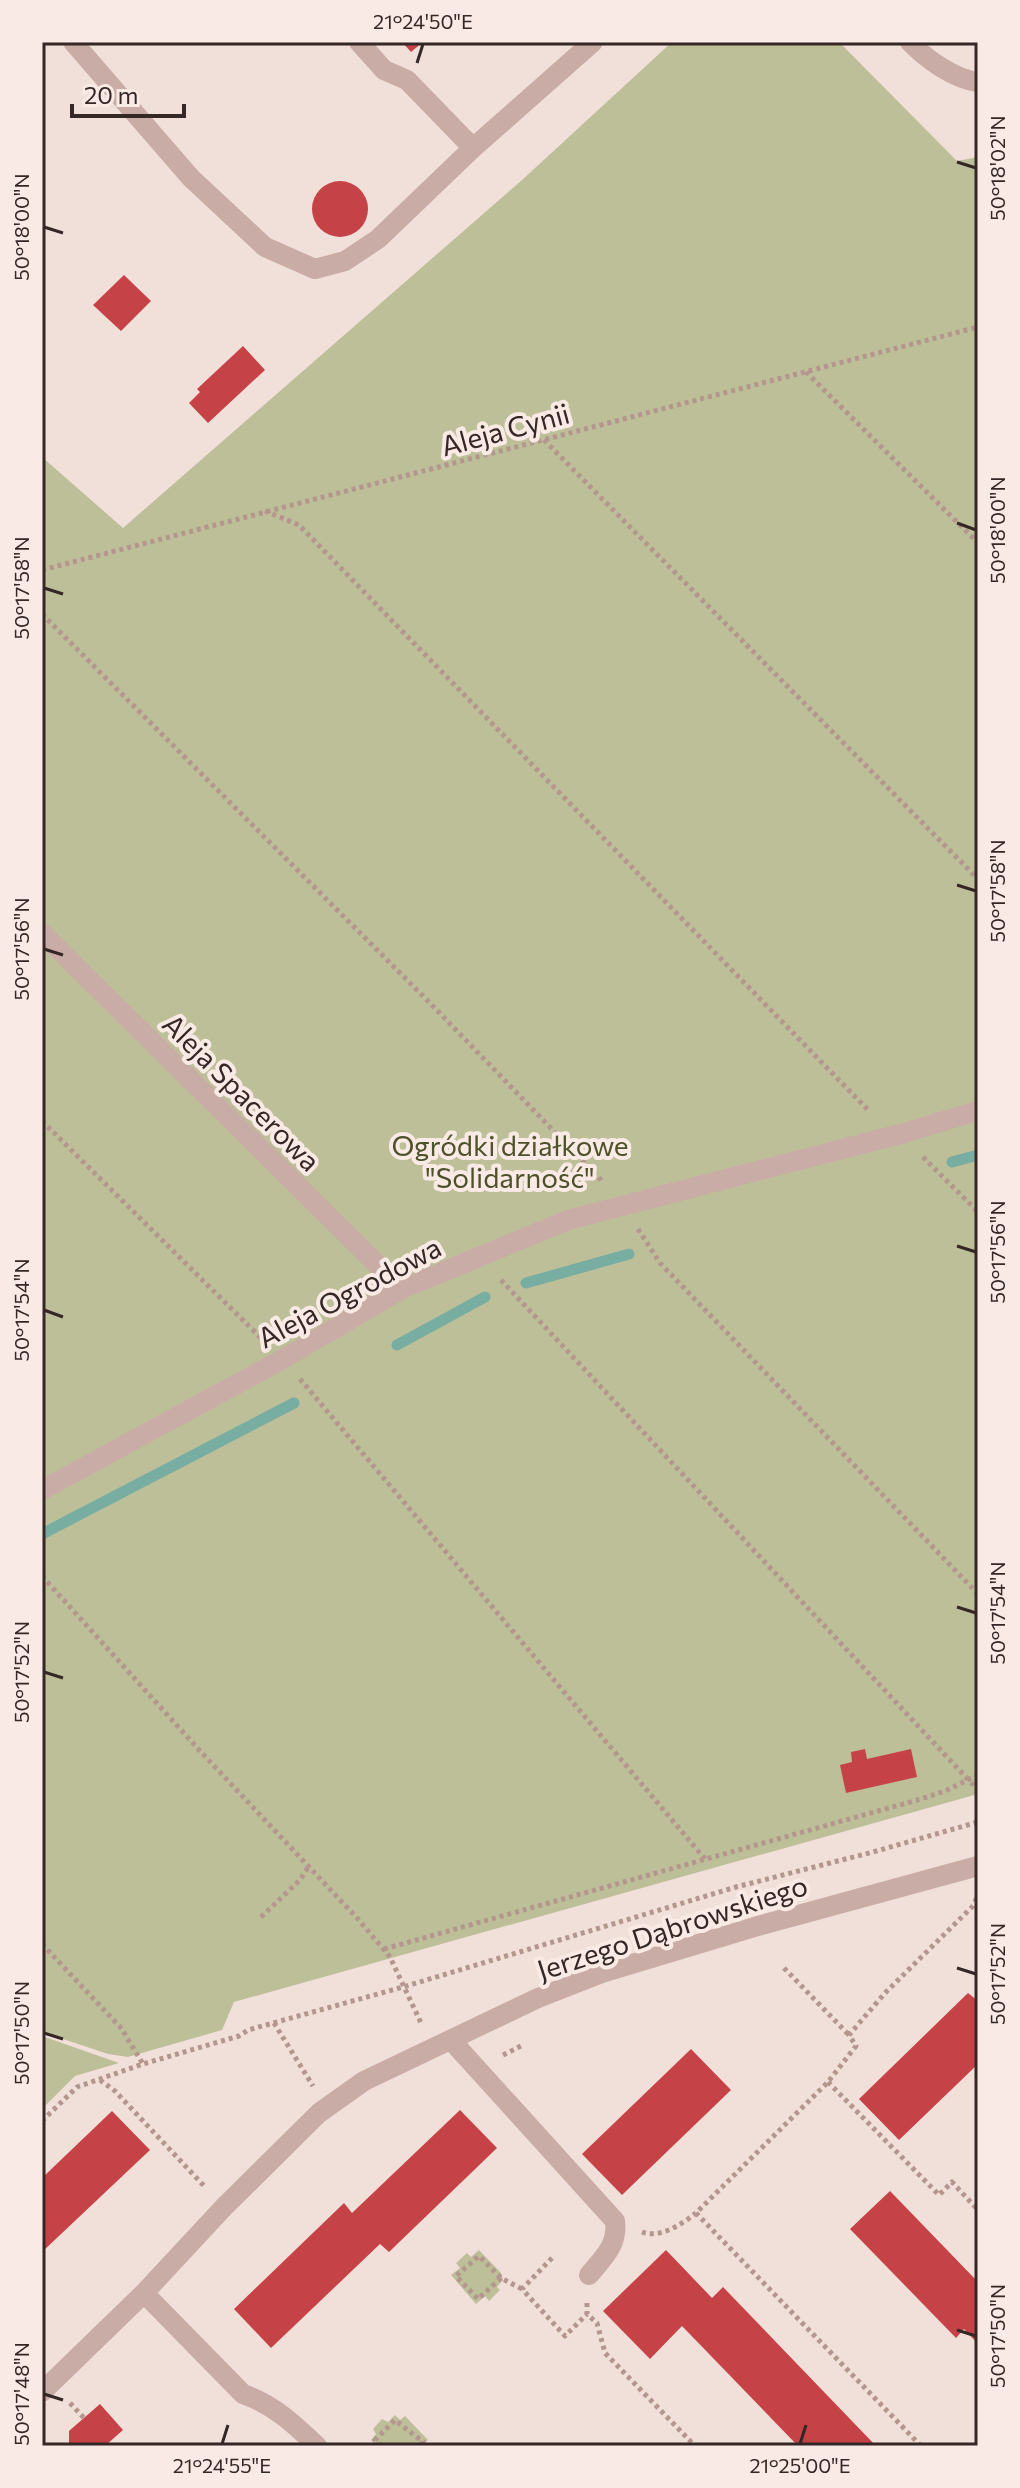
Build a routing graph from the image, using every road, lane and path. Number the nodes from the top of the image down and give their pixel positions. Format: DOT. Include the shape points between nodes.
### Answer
graph roads {
  1 [pos="73,42"];
  2 [pos="359,42"];
  3 [pos="593,42"];
  4 [pos="910,42"];
  5 [pos="978,82"];
  6 [pos="473,148"];
  7 [pos="978,327"];
  8 [pos="805,371"];
  9 [pos="543,440"];
  10 [pos="265,511"];
  11 [pos="978,543"];
  12 [pos="42,570"];
  13 [pos="42,614"];
  14 [pos="978,879"];
  15 [pos="42,933"];
  16 [pos="978,1111"];
  17 [pos="42,1121"];
  18 [pos="900,1134"];
  19 [pos="623,1205"];
  20 [pos="978,1212"];
  21 [pos="479,1256"];
  22 [pos="402,1289"];
  23 [pos="283,1359"];
  24 [pos="42,1490"];
  25 [pos="42,1576"];
  26 [pos="978,1594"];
  27 [pos="978,1775"];
  28 [pos="970,1780"];
  29 [pos="978,1790"];
  30 [pos="978,1822"];
  31 [pos="705,1859"];
  32 [pos="309,1866"];
  33 [pos="978,1866"];
  34 [pos="978,1894"];
  35 [pos="261,1917"];
  36 [pos="42,1944"];
  37 [pos="384,1949"];
  38 [pos="784,1968"];
  39 [pos="403,1987"];
  40 [pos="274,2023"];
  41 [pos="849,2035"];
  42 [pos="451,2040"];
  43 [pos="143,2064"];
  44 [pos="99,2080"];
  45 [pos="828,2082"];
  46 [pos="331,2105"];
  47 [pos="42,2121"];
  48 [pos="224,2207"];
  49 [pos="978,2210"];
  50 [pos="696,2213"];
  51 [pos="615,2221"];
  52 [pos="552,2258"];
  53 [pos="589,2275"];
  54 [pos="501,2278"];
  55 [pos="522,2289"];
  56 [pos="144,2293"];
  57 [pos="42,2392"];
  58 [pos="58,2408"];
  59 [pos="84,2418"];
  60 [pos="317,2446"];
  61 [pos="381,2446"];
  62 [pos="419,2446"];
  63 [pos="695,2446"];
  64 [pos="921,2446"];
  1 -- 6 [label="street" via="191,178 265,247 315,269 345,261 378,239"];
  2 -- 6 [label="street" via="384,70 407,80"];
  3 -- 6 [label="street"];
  4 -- 5 [label="street" via="944,68"];
  7 -- 8 [label="path, Aleja Cynii"];
  8 -- 9 [label="path, Aleja Cynii"];
  8 -- 11 [label="path"];
  9 -- 10 [label="path, Aleja Cynii"];
  9 -- 14 [label="path"];
  10 -- 12 [label="path, Aleja Cynii"];
  10 -- 18 [label="path" via="299,525 873,1114"];
  13 -- 19 [label="path"];
  15 -- 22 [label="street, Aleja Spacerowa"];
  16 -- 18 [label="street, Aleja Ogrodowa"];
  17 -- 23 [label="path"];
  18 -- 19 [label="street, Aleja Ogrodowa"];
  18 -- 20 [label="path"];
  19 -- 21 [label="street, Aleja Ogrodowa" via="568,1220"];
  19 -- 26 [label="path" via="660,1263"];
  21 -- 22 [label="street, Aleja Ogrodowa"];
  21 -- 28 [label="path"];
  22 -- 23 [label="street, Aleja Ogrodowa"];
  23 -- 24 [label="street, Aleja Ogrodowa"];
  23 -- 31 [label="path"];
  25 -- 32 [label="path"];
  27 -- 28 [label="path"];
  28 -- 29 [label="path"];
  28 -- 31 [label="path" via="921,1799"];
  30 -- 39 [label="path" via="736,1887"];
  31 -- 37 [label="path"];
  32 -- 35 [label="path"];
  32 -- 37 [label="path"];
  33 -- 42 [label="street, Jerzego Dąbrowskiego" via="602,1973"];
  34 -- 41 [label="path" via="973,1906"];
  36 -- 43 [label="path" via="121,2028"];
  37 -- 39 [label="path"];
  38 -- 41 [label="path"];
  39 -- 40 [label="path"];
  40 -- 43 [label="path"];
  40 -- 46 [label="path" via="310,2082"];
  41 -- 45 [label="path" via="856,2046"];
  42 -- 46 [label="street, Jerzego Dąbrowskiego" via="364,2081"];
  42 -- 51 [label="street"];
  43 -- 44 [label="path"];
  44 -- 47 [label="path" via="77,2087"];
  44 -- 48 [label="path"];
  45 -- 49 [label="path" via="939,2195 952,2182"];
  45 -- 50 [label="path"];
  46 -- 48 [label="street, Jerzego Dąbrowskiego"];
  48 -- 56 [label="street, Jerzego Dąbrowskiego"];
  50 -- 51 [label="path" via="677,2227 649,2235"];
  50 -- 64 [label="path"];
  51 -- 53 [label="street" via="613,2246"];
  52 -- 55 [label="path"];
  54 -- 54 [label="path" via="479,2256 456,2276 478,2299"];
  54 -- 55 [label="path"];
  55 -- 63 [label="path" via="565,2336 587,2314 597,2323 605,2353"];
  56 -- 57 [label="street, Jerzego Dąbrowskiego"];
  56 -- 60 [label="street" via="243,2394 288,2417"];
  58 -- 59 [label="path" via="67,2400"];
  61 -- 62 [label="path" via="375,2440 395,2420 423,2442"];
}
